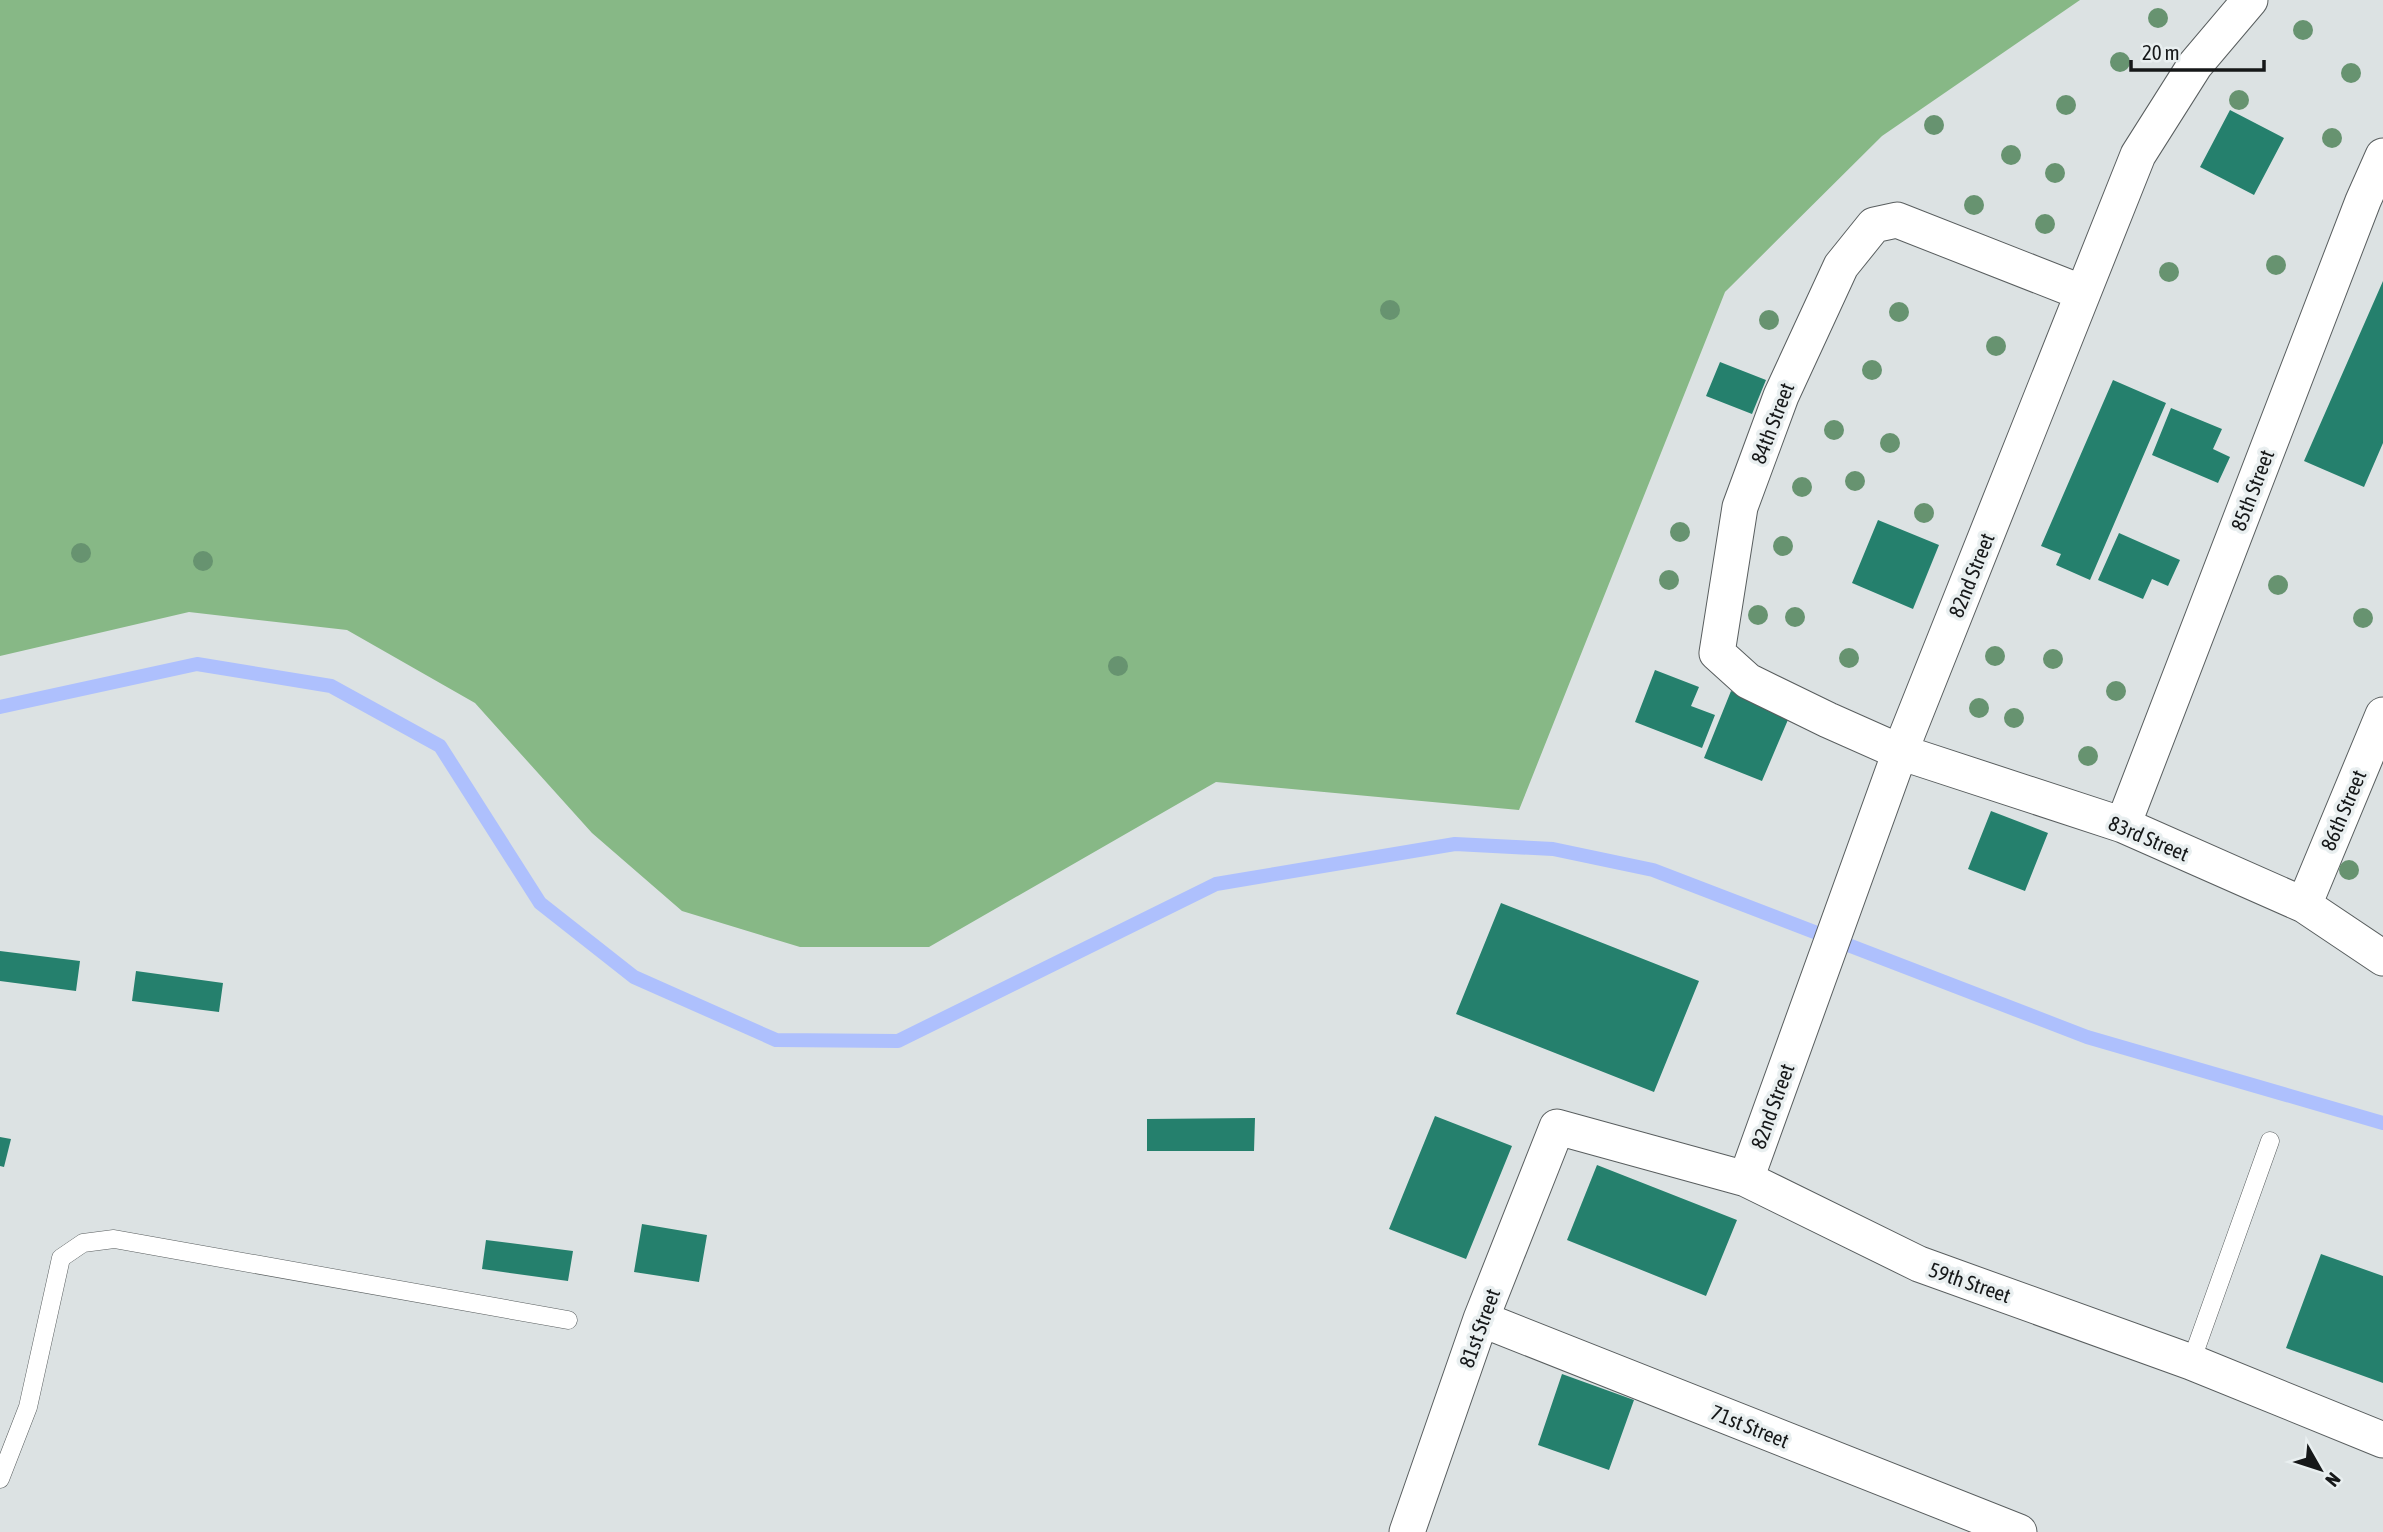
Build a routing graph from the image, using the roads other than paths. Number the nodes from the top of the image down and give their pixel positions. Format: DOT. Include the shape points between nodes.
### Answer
graph roads {
  1 [pos="2250,0"];
  2 [pos="2383,156"];
  3 [pos="2083,293"];
  4 [pos="2383,715"];
  5 [pos="1900,752"];
  6 [pos="2123,825"];
  7 [pos="2304,905"];
  8 [pos="2383,958"];
  9 [pos="1557,1127"];
  10 [pos="2270,1142"];
  11 [pos="1746,1179"];
  12 [pos="568,1320"];
  13 [pos="1481,1320"];
  14 [pos="2190,1362"];
  15 [pos="2383,1440"];
  16 [pos="0,1479"];
  17 [pos="1419,1528"];
  18 [pos="2019,1532"];
  1 -- 3 [label="street, 82nd Street" via="2195,65 2138,155"];
  2 -- 6 [label="street, 85th Street"];
  3 -- 5 [label="street, 82nd Street"];
  3 -- 5 [label="street, 84th Street" via="1897,220 1874,225 1841,265 1780,396 1740,507 1717,653 1748,681"];
  4 -- 7 [label="street, 86th Street"];
  5 -- 6 [label="street, 83rd Street"];
  5 -- 11 [label="street, 82nd Street"];
  6 -- 7 [label="street, 83rd Street"];
  7 -- 8 [label="street, 83rd Street"];
  9 -- 11 [label="street, 59th Street"];
  9 -- 13 [label="street, 81st Street"];
  10 -- 14 [label="lane"];
  11 -- 14 [label="street, 59th Street" via="1919,1264"];
  12 -- 16 [label="lane" via="114,1239 83,1243 61,1258 28,1407"];
  13 -- 17 [label="street, 81st Street"];
  13 -- 18 [label="street, 71st Street"];
  14 -- 15 [label="street, 59th Street"];
}
